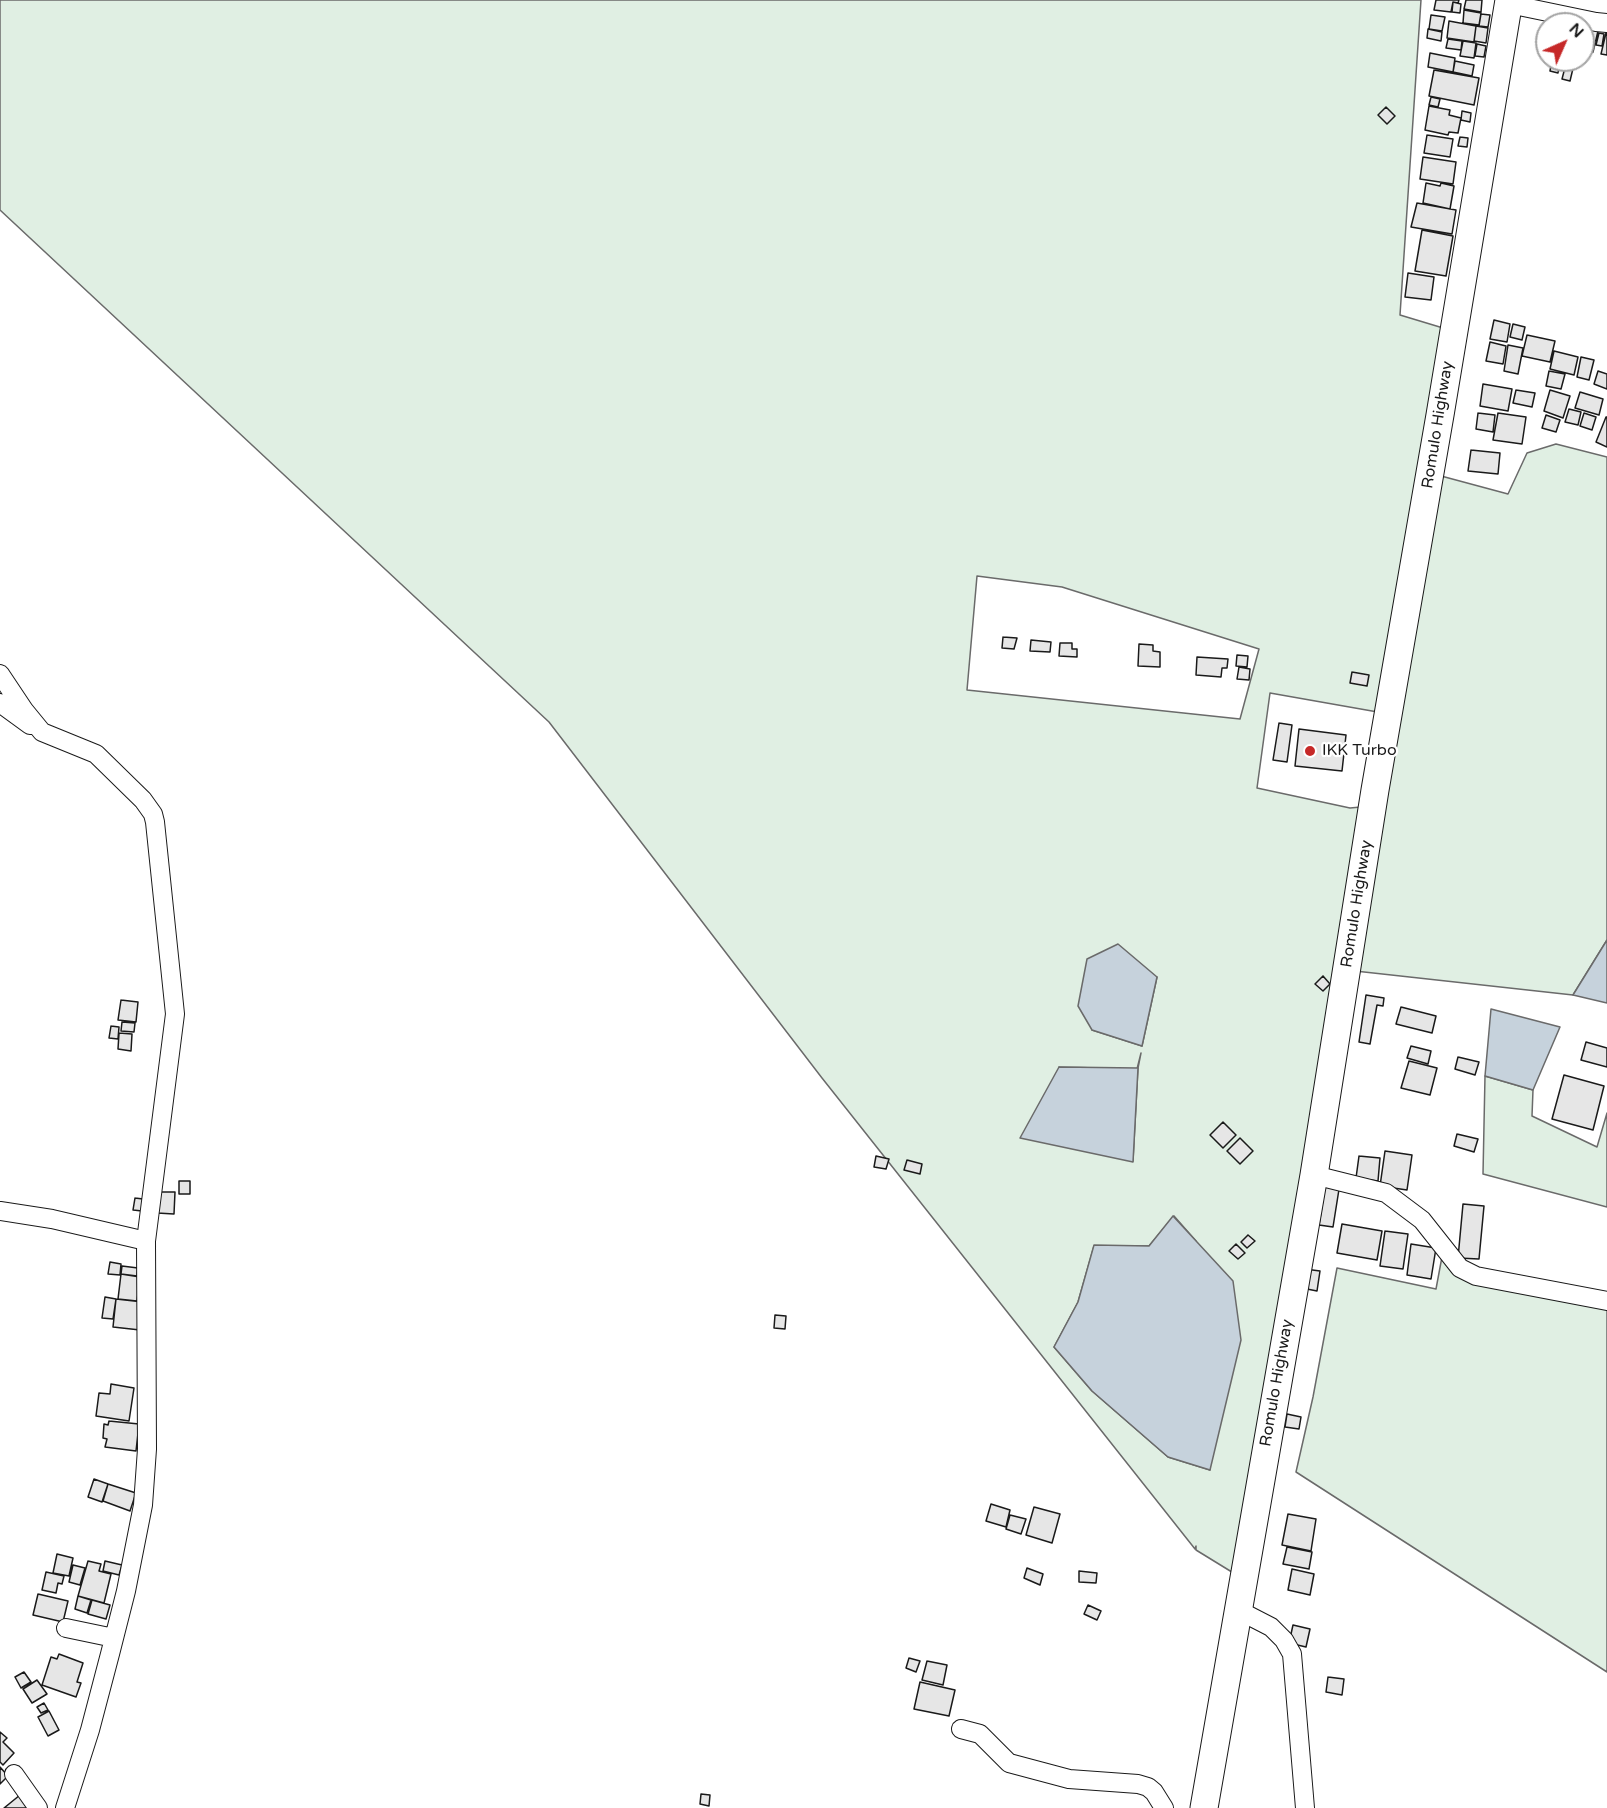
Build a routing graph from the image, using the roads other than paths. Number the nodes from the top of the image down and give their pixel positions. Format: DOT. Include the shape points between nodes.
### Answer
graph roads {
  1 [pos="1509,2"];
  2 [pos="1607,23"];
  3 [pos="0,674"];
  4 [pos="0,703"];
  5 [pos="42,732"];
  6 [pos="1314,1175"];
  7 [pos="0,1211"];
  8 [pos="146,1241"];
  9 [pos="1607,1301"];
  10 [pos="1238,1610"];
  11 [pos="66,1628"];
  12 [pos="114,1638"];
  13 [pos="961,1729"];
  14 [pos="14,1774"];
  15 [pos="38,1808"];
  16 [pos="65,1808"];
  17 [pos="1164,1808"];
  18 [pos="1204,1808"];
  19 [pos="1305,1808"];
  1 -- 2 [label="street"];
  1 -- 6 [label="highway, Romulo Highway" via="1373,798"];
  3 -- 5 [label="street"];
  4 -- 5 [label="street"];
  5 -- 8 [label="street" via="96,754 143,800 155,822 175,1014"];
  6 -- 9 [label="street" via="1386,1193 1422,1220 1460,1268 1476,1276"];
  6 -- 10 [label="highway, Romulo Highway"];
  7 -- 8 [label="street"];
  8 -- 12 [label="street" via="146,1480"];
  10 -- 18 [label="highway, Romulo Highway"];
  10 -- 19 [label="street" via="1271,1627 1292,1654"];
  11 -- 12 [label="street"];
  12 -- 16 [label="street"];
  13 -- 17 [label="street" via="980,1734 1014,1765 1069,1779 1138,1784 1154,1792"];
  14 -- 15 [label="street"];
}
